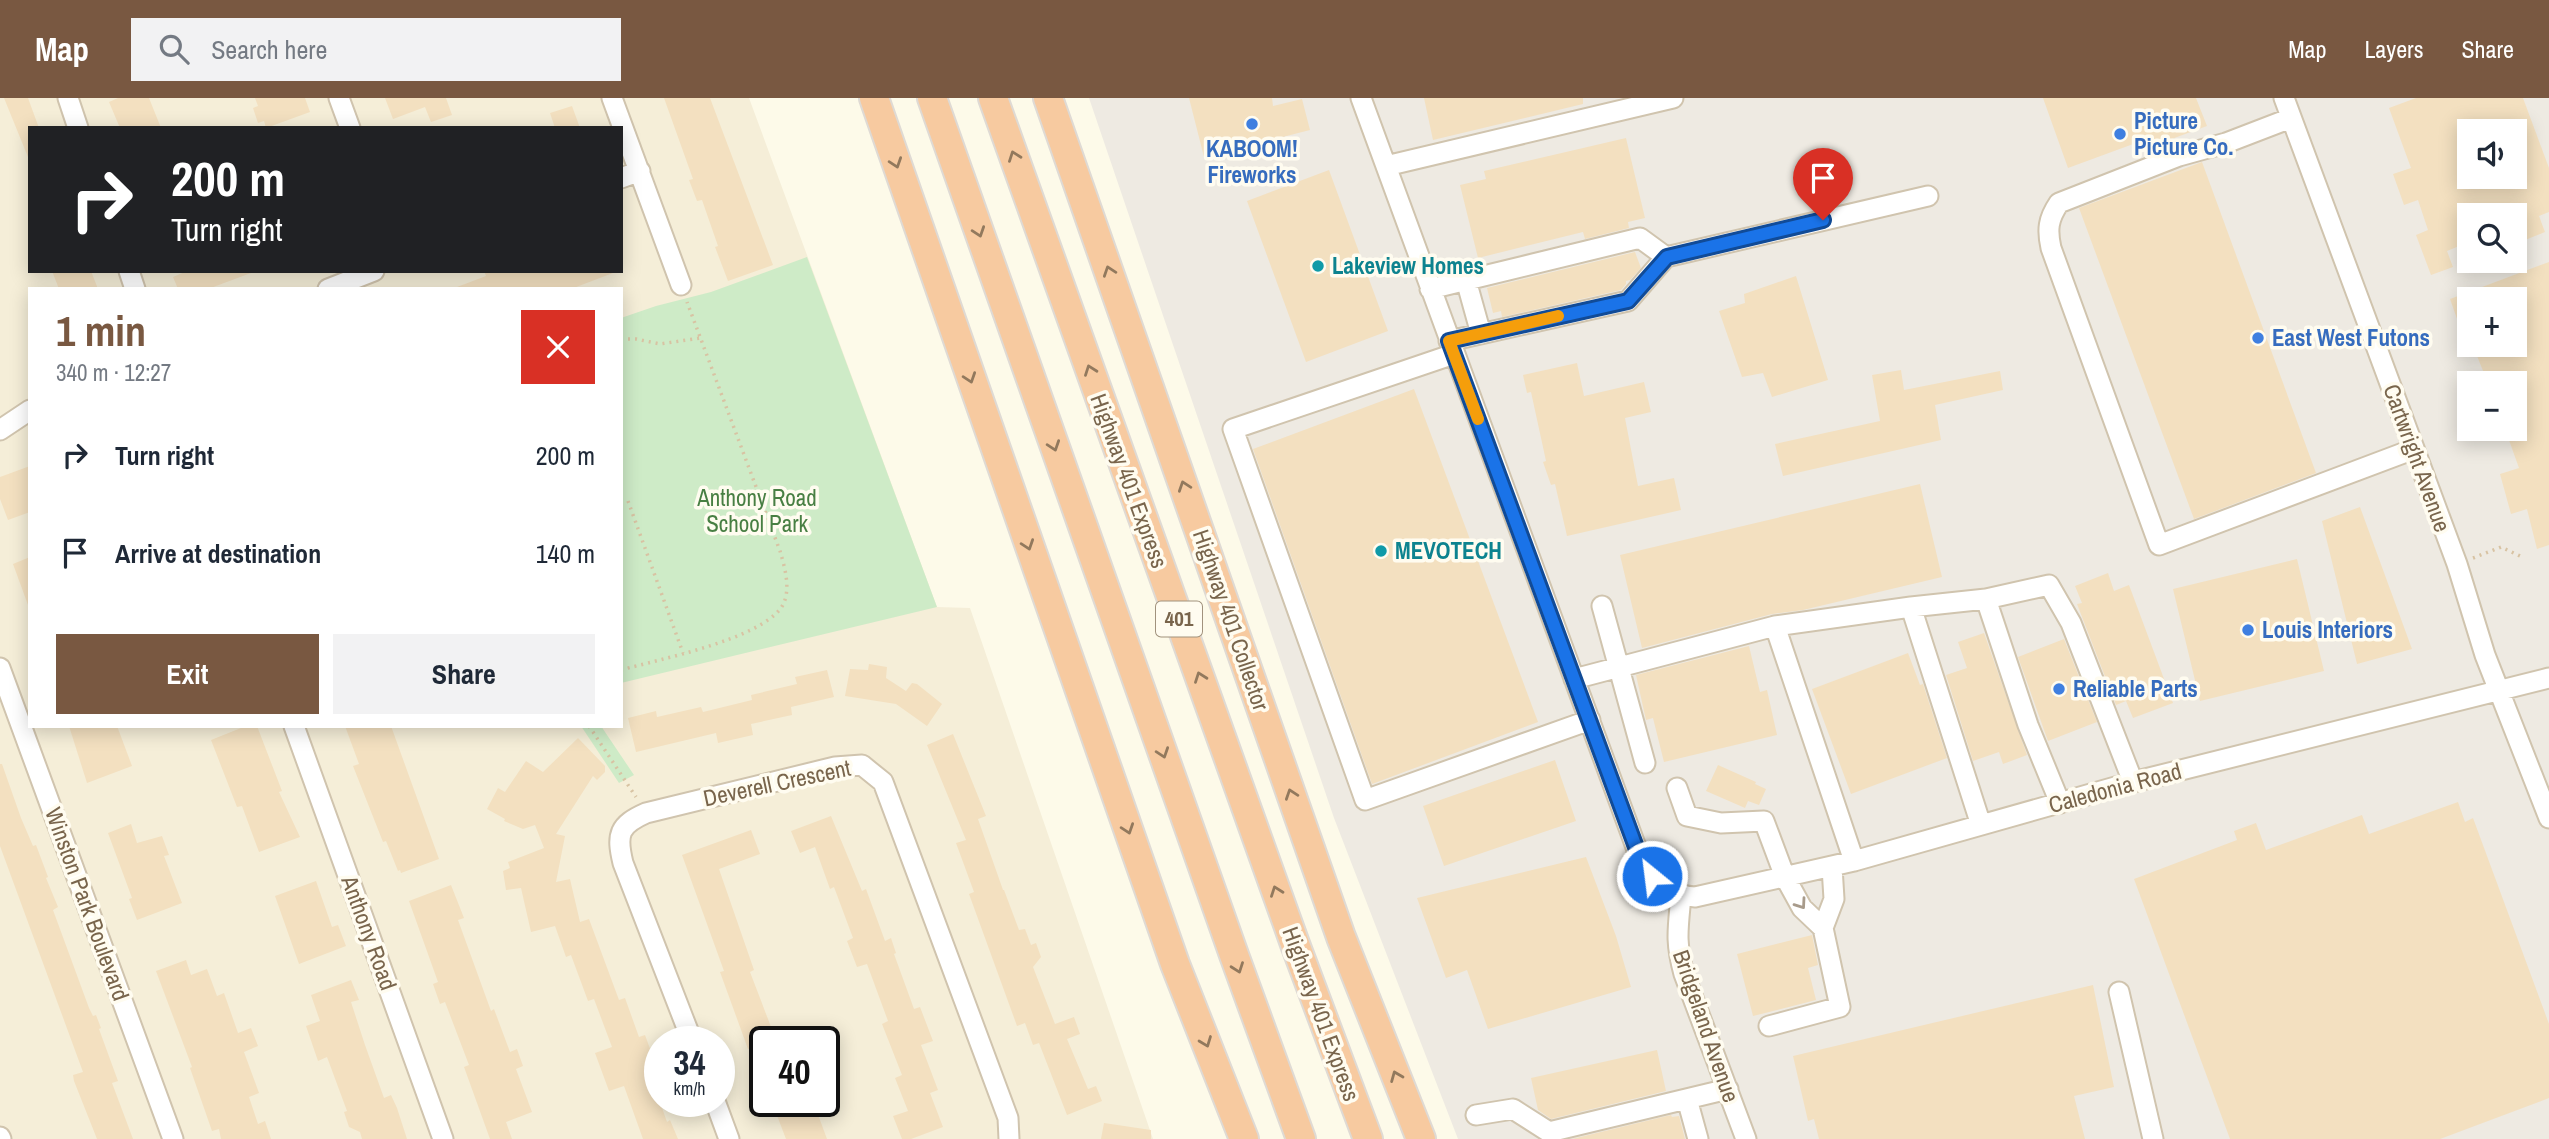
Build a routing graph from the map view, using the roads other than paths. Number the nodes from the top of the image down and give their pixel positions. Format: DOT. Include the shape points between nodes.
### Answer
graph roads {
  1 [pos="68,98"];
  2 [pos="339,98"];
  3 [pos="612,98"];
  4 [pos="874,98"];
  5 [pos="932,98"];
  6 [pos="993,98"];
  7 [pos="1048,98"];
  8 [pos="1361,98"];
  9 [pos="1673,98"];
  10 [pos="2284,98"];
  11 [pos="2291,118"];
  12 [pos="77,126"];
  13 [pos="349,126"];
  14 [pos="619,126"];
  15 [pos="623,142"];
  16 [pos="1386,166"];
  17 [pos="631,174"];
  18 [pos="1928,196"];
  19 [pos="1667,257"];
  20 [pos="369,273"];
  21 [pos="1466,280"];
  22 [pos="681,285"];
  23 [pos="333,287"];
  24 [pos="1430,289"];
  25 [pos="1481,334"];
  26 [pos="1452,347"];
  27 [pos="28,411"];
  28 [pos="0,429"];
  29 [pos="2414,449"];
  30 [pos="1986,599"];
  31 [pos="1602,606"];
  32 [pos="1911,607"];
  33 [pos="1776,626"];
  34 [pos="1619,667"];
  35 [pos="0,668"];
  36 [pos="2549,678"];
  37 [pos="1574,679"];
  38 [pos="2498,690"];
  39 [pos="1590,720"];
  40 [pos="295,728"];
  41 [pos="1645,763"];
  42 [pos="2133,782"];
  43 [pos="1677,788"];
  44 [pos="2060,803"];
  45 [pos="2549,818"];
  46 [pos="1981,825"];
  47 [pos="1854,862"];
  48 [pos="1832,867"];
  49 [pos="1785,877"];
  50 [pos="1681,896"];
  51 [pos="1823,928"];
  52 [pos="2119,992"];
  53 [pos="686,1026"];
  54 [pos="1769,1026"];
  55 [pos="1728,1089"];
  56 [pos="1687,1099"];
  57 [pos="1476,1115"];
  58 [pos="721,1117"];
  59 [pos="1545,1136"];
  60 [pos="173,1139"];
  61 [pos="443,1139"];
  62 [pos="729,1139"];
  63 [pos="1009,1139"];
  64 [pos="1244,1139"];
  65 [pos="1301,1139"];
  66 [pos="1368,1139"];
  67 [pos="1422,1139"];
  68 [pos="1698,1139"];
  69 [pos="1746,1139"];
  70 [pos="2153,1139"];
  1 -- 12 [label="street"];
  2 -- 13 [label="street"];
  3 -- 14 [label="street"];
  4 -- 64 [label="highway, one-way" via="1175,964"];
  5 -- 65 [label="highway, 401, one-way"];
  66 -- 6 [label="highway, Highway 401 Express / 401, one-way"];
  67 -- 7 [label="highway, Highway 401 Collector / 401, one-way" via="1341,937"];
  8 -- 16 [label="street"];
  9 -- 16 [label="street"];
  10 -- 11 [label="street, Cartwright Avenue"];
  11 -- 29 [label="street, Cartwright Avenue"];
  11 -- 29 [label="street" via="2059,203 2051,215 2047,231 2051,248 2159,545"];
  15 -- 17 [label="street"];
  16 -- 24 [label="street"];
  17 -- 22 [label="street"];
  18 -- 19 [label="street"];
  19 -- 21 [label="street" via="1640,238"];
  19 -- 25 [label="street" via="1628,301"];
  20 -- 23 [label="street"];
  21 -- 24 [label="street"];
  21 -- 25 [label="street"];
  24 -- 26 [label="street"];
  25 -- 26 [label="street"];
  26 -- 37 [label="street"];
  26 -- 39 [label="street" via="1233,429 1365,800"];
  27 -- 28 [label="street"];
  29 -- 38 [label="street, Cartwright Avenue"];
  30 -- 32 [label="street"];
  30 -- 42 [label="street" via="2049,585 2071,623"];
  30 -- 44 [label="street"];
  31 -- 34 [label="street"];
  32 -- 33 [label="street"];
  32 -- 46 [label="street"];
  33 -- 34 [label="street"];
  33 -- 47 [label="street"];
  34 -- 37 [label="street"];
  34 -- 41 [label="street"];
  35 -- 60 [label="street, Winston Park Boulevard"];
  36 -- 38 [label="street, Caledonia Road"];
  37 -- 39 [label="street"];
  38 -- 42 [label="street, Caledonia Road"];
  38 -- 45 [label="street, Cartwright Avenue"];
  39 -- 50 [label="street" via="1640,858 1663,887"];
  40 -- 61 [label="street, Anthony Road"];
  42 -- 44 [label="street, Caledonia Road"];
  43 -- 49 [label="street" via="1687,816 1721,823 1764,821"];
  44 -- 46 [label="street, Caledonia Road"];
  46 -- 47 [label="street, Caledonia Road"];
  47 -- 48 [label="street, Caledonia Road"];
  48 -- 49 [label="street, Caledonia Road"];
  48 -- 51 [label="street" via="1834,900"];
  49 -- 50 [label="street, Caledonia Road"];
  49 -- 51 [label="street, one-way" via="1801,908"];
  50 -- 55 [label="street, Bridgeland Avenue" via="1678,951"];
  51 -- 54 [label="street" via="1840,1007"];
  52 -- 70 [label="street"];
  53 -- 63 [label="street, Deverell Crescent" via="623,863 620,834 629,821 646,813 835,767 862,765 883,782 1008,1118"];
  55 -- 56 [label="street"];
  55 -- 69 [label="street, Bridgeland Avenue"];
  56 -- 59 [label="street"];
  56 -- 68 [label="street"];
  57 -- 59 [label="street" via="1513,1109"];
  58 -- 62 [label="street"];
}
